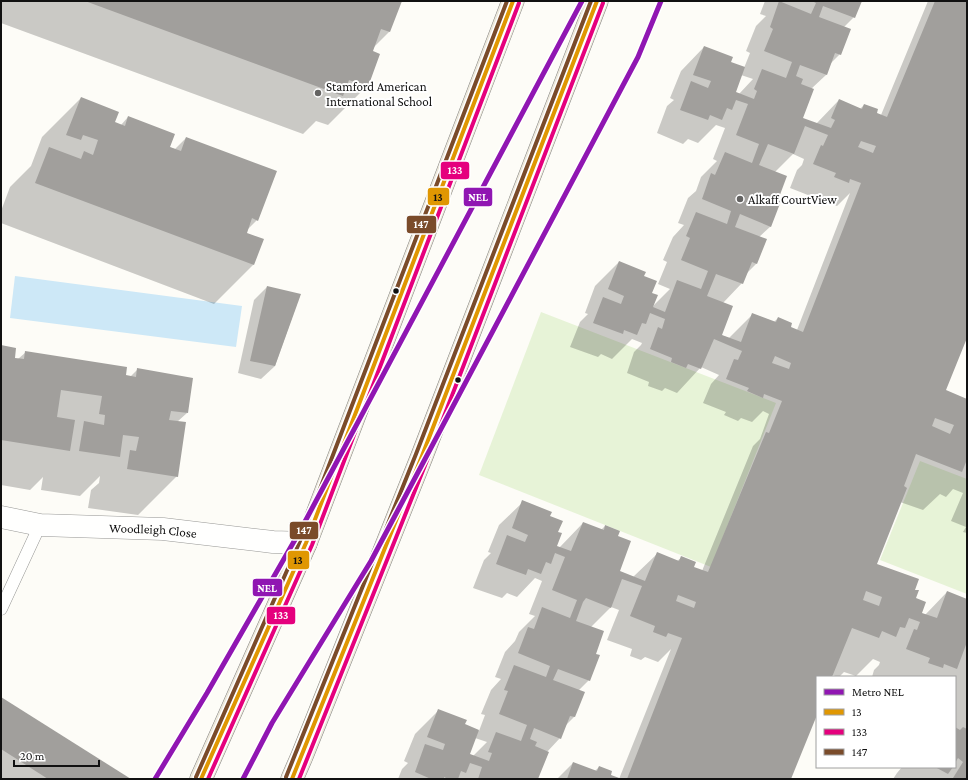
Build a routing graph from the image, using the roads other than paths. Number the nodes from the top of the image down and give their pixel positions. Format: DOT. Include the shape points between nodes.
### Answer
graph roads {
  1 [pos="513,1"];
  2 [pos="597,1"];
  3 [pos="1,517"];
  4 [pos="40,525"];
  5 [pos="306,543"];
  6 [pos="1,609"];
  7 [pos="201,779"];
  8 [pos="292,779"];
  1 -- 5 [label="main road"];
  2 -- 8 [label="main road" via="416,471"];
  3 -- 4 [label="street, Woodleigh Close"];
  4 -- 5 [label="street, Woodleigh Close" via="163,529 273,542"];
  4 -- 6 [label="lane"];
  5 -- 7 [label="main road"];
}
